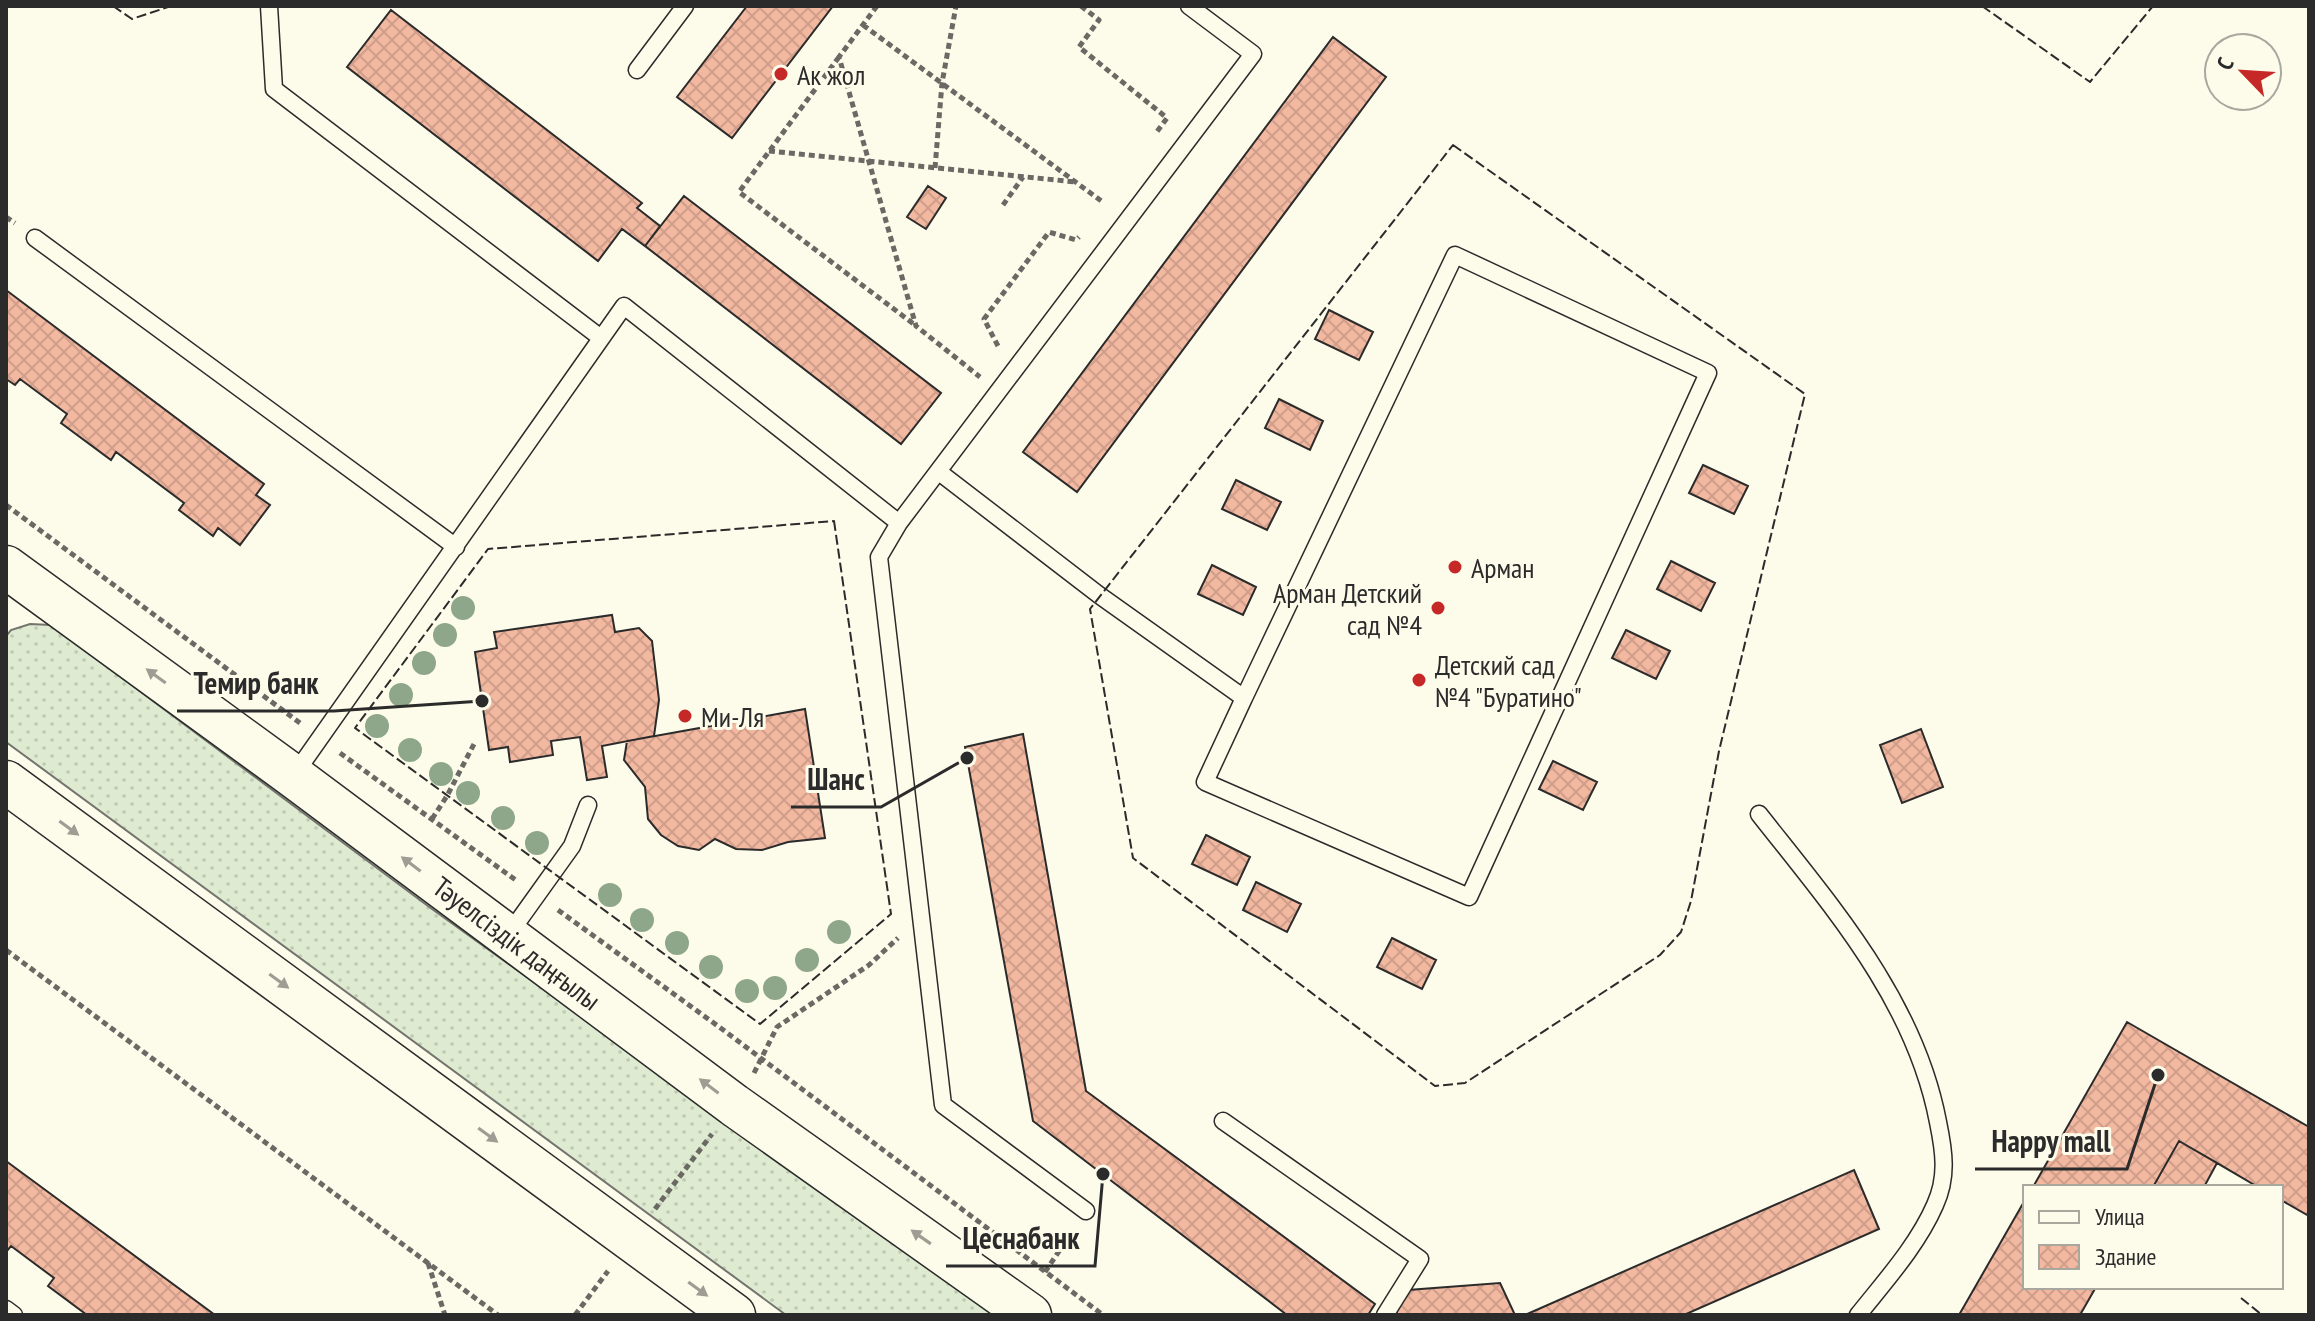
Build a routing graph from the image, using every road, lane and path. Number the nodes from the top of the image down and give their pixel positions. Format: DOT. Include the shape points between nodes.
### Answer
graph roads {
  1 [pos="269,6"];
  2 [pos="685,6"];
  3 [pos="877,6"];
  4 [pos="956,6"];
  5 [pos="1081,6"];
  6 [pos="1189,6"];
  7 [pos="863,25"];
  8 [pos="839,57"];
  9 [pos="637,70"];
  10 [pos="942,83"];
  11 [pos="1149,143"];
  12 [pos="769,151"];
  13 [pos="868,160"];
  14 [pos="935,168"];
  15 [pos="1024,177"];
  16 [pos="1076,182"];
  17 [pos="1113,191"];
  18 [pos="1104,203"];
  19 [pos="1003,205"];
  20 [pos="1095,215"];
  21 [pos="1086,228"];
  22 [pos="35,238"];
  23 [pos="916,326"];
  24 [pos="601,338"];
  25 [pos="992,355"];
  26 [pos="986,366"];
  27 [pos="979,376"];
  28 [pos="970,388"];
  29 [pos="1000,392"];
  30 [pos="939,472"];
  31 [pos="899,523"];
  32 [pos="456,547"];
  33 [pos="11,580"];
  34 [pos="1244,698"];
  35 [pos="474,744"];
  36 [pos="293,776"];
  37 [pos="6,782"];
  38 [pos="588,805"];
  39 [pos="1759,814"];
  40 [pos="432,819"];
  41 [pos="508,936"];
  42 [pos="6,950"];
  43 [pos="1223,1121"];
  44 [pos="1086,1211"];
  45 [pos="1074,1228"];
  46 [pos="428,1262"];
  47 [pos="1045,1272"];
  48 [pos="6,1309"];
  49 [pos="14,1315"];
  50 [pos="445,1315"];
  51 [pos="498,1315"];
  52 [pos="734,1315"];
  53 [pos="1030,1315"];
  54 [pos="1385,1315"];
  55 [pos="1858,1315"];
  1 -- 24 [label="lane" via="274,89"];
  2 -- 9 [label="lane"];
  3 -- 7 [label="path"];
  4 -- 10 [label="path"];
  5 -- 11 [label="path" via="1099,20 1079,47 1167,118"];
  6 -- 29 [label="lane" via="1253,54"];
  7 -- 8 [label="path"];
  7 -- 10 [label="path"];
  8 -- 12 [label="path"];
  8 -- 13 [label="path"];
  10 -- 14 [label="path"];
  10 -- 16 [label="path"];
  12 -- 13 [label="path"];
  12 -- 23 [label="path" via="739,192"];
  13 -- 14 [label="path"];
  13 -- 23 [label="path"];
  14 -- 15 [label="path"];
  15 -- 16 [label="path"];
  15 -- 19 [label="path"];
  16 -- 18 [label="path"];
  17 -- 18 [label="path"];
  18 -- 20 [label="path"];
  21 -- 25 [label="path" via="1076,240 1049,232 984,319 999,345"];
  22 -- 32 [label="lane"];
  23 -- 27 [label="path"];
  24 -- 31 [label="lane" via="624,306"];
  24 -- 32 [label="lane"];
  26 -- 27 [label="path"];
  27 -- 28 [label="path"];
  27 -- 29 [label="path"];
  29 -- 30 [label="lane"];
  30 -- 31 [label="lane"];
  30 -- 34 [label="lane"];
  31 -- 44 [label="lane" via="879,557 943,1105"];
  32 -- 36 [label="lane"];
  36 -- 33 [label="street, Тәуелсіздік даңғылы, one-way"];
  34 -- 34 [label="lane" via="1205,782 1469,897 1708,373 1455,255"];
  35 -- 40 [label="path"];
  41 -- 36 [label="street, Тәуелсіздік даңғылы, one-way"];
  37 -- 52 [label="street, one-way"];
  38 -- 41 [label="lane" via="572,846"];
  39 -- 55 [label="lane" via="1850,928 1910,1032 1936,1109 1946,1161 1936,1204"];
  53 -- 41 [label="street, Тәуелсіздік даңғылы, one-way"];
  42 -- 46 [label="path"];
  43 -- 54 [label="lane" via="1420,1259"];
  45 -- 47 [label="path"];
  46 -- 50 [label="path"];
  46 -- 51 [label="path"];
  48 -- 49 [label="lane"];
}
